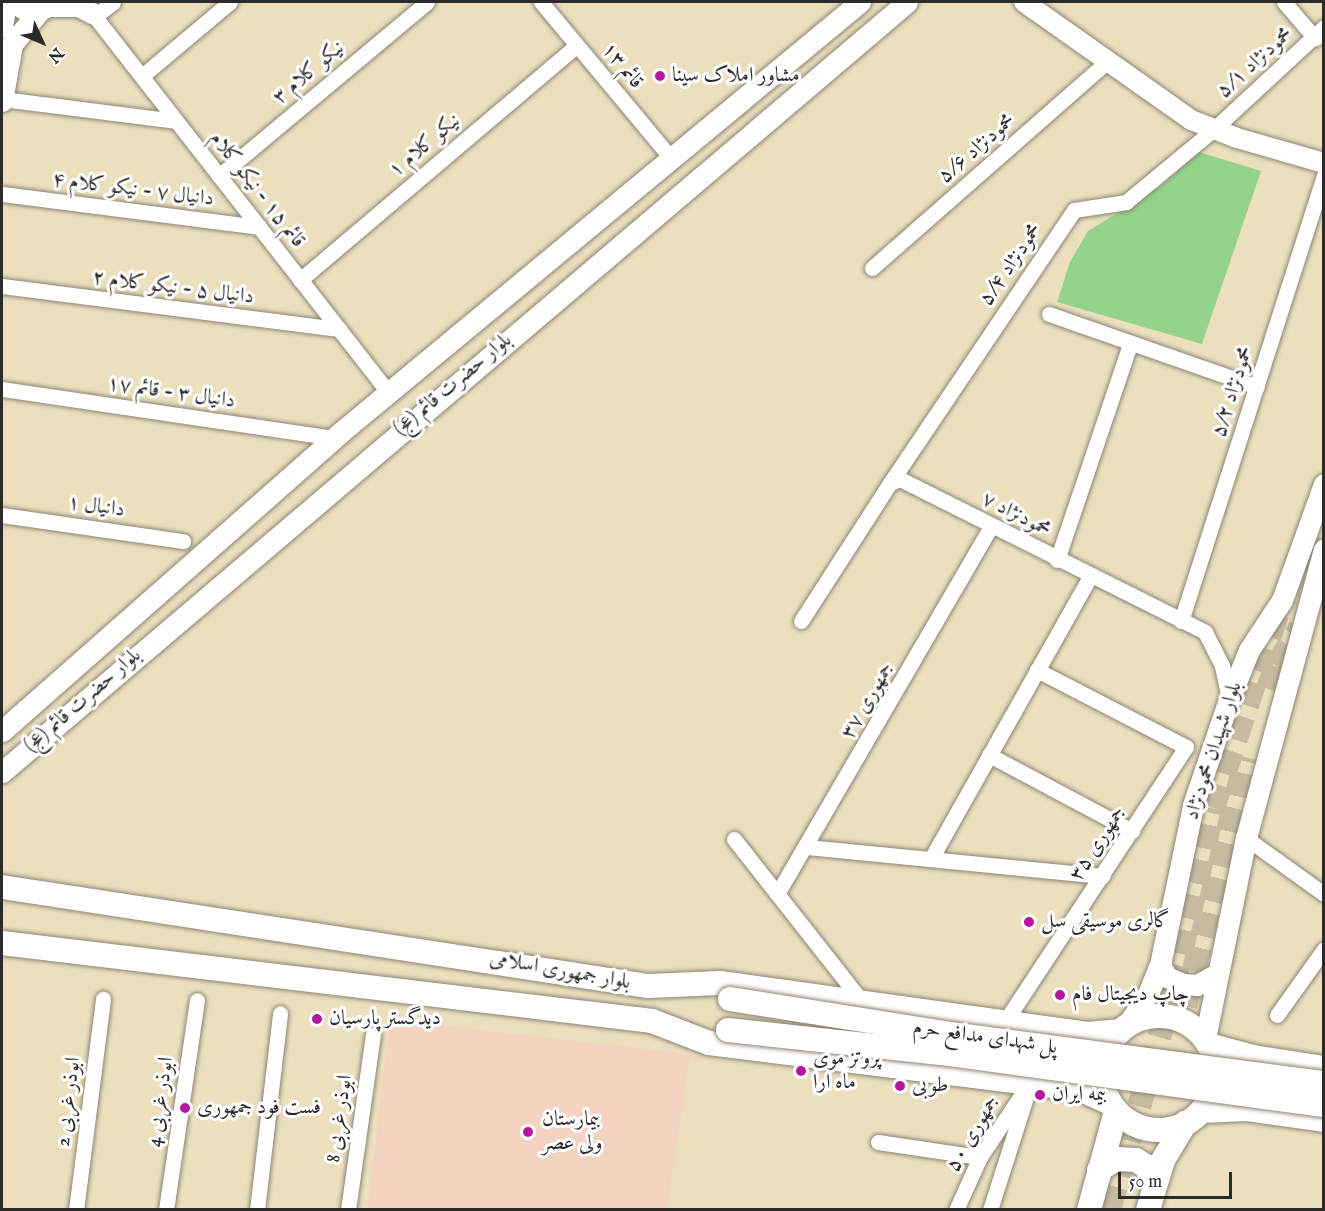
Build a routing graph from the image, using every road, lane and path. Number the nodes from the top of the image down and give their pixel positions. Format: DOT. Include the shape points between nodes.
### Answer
graph roads {
  1 [pos="6,2"];
  2 [pos="12,2"];
  3 [pos="113,2"];
  4 [pos="230,2"];
  5 [pos="426,2"];
  6 [pos="541,2"];
  7 [pos="860,2"];
  8 [pos="907,2"];
  9 [pos="1024,2"];
  10 [pos="1284,2"];
  11 [pos="46,6"];
  12 [pos="90,10"];
  13 [pos="2,27"];
  14 [pos="1319,32"];
  15 [pos="577,45"];
  16 [pos="1108,61"];
  17 [pos="142,75"];
  18 [pos="2,100"];
  19 [pos="176,121"];
  20 [pos="1214,129"];
  21 [pos="670,157"];
  22 [pos="1323,163"];
  23 [pos="1323,175"];
  24 [pos="219,176"];
  25 [pos="2,194"];
  26 [pos="259,227"];
  27 [pos="872,268"];
  28 [pos="300,280"];
  29 [pos="2,286"];
  30 [pos="1049,314"];
  31 [pos="339,329"];
  32 [pos="1130,344"];
  33 [pos="1257,387"];
  34 [pos="2,389"];
  35 [pos="389,393"];
  36 [pos="413,418"];
  37 [pos="334,438"];
  38 [pos="890,483"];
  39 [pos="1323,484"];
  40 [pos="2,515"];
  41 [pos="991,527"];
  42 [pos="183,542"];
  43 [pos="1323,549"];
  44 [pos="1057,560"];
  45 [pos="1090,576"];
  46 [pos="1318,586"];
  47 [pos="801,621"];
  48 [pos="1181,621"];
  49 [pos="1037,670"];
  50 [pos="1229,699"];
  51 [pos="2,731"];
  52 [pos="989,755"];
  53 [pos="2,772"];
  54 [pos="1132,831"];
  55 [pos="1246,838"];
  56 [pos="734,839"];
  57 [pos="807,847"];
  58 [pos="932,858"];
  59 [pos="1103,876"];
  60 [pos="2,887"];
  61 [pos="777,894"];
  62 [pos="1323,894"];
  63 [pos="2,943"];
  64 [pos="1323,949"];
  65 [pos="1160,965"];
  66 [pos="1217,974"];
  67 [pos="648,986"];
  68 [pos="103,999"];
  69 [pos="197,1000"];
  70 [pos="865,1005"];
  71 [pos="280,1013"];
  72 [pos="1277,1015"];
  73 [pos="652,1021"];
  74 [pos="1004,1023"];
  75 [pos="1123,1028"];
  76 [pos="1087,1034"];
  77 [pos="373,1035"];
  78 [pos="1207,1042"];
  79 [pos="1284,1062"];
  80 [pos="1323,1068"];
  81 [pos="1030,1082"];
  82 [pos="1323,1083"];
  83 [pos="1080,1089"];
  84 [pos="1323,1105"];
  85 [pos="1113,1107"];
  86 [pos="1281,1114"];
  87 [pos="1193,1117"];
  88 [pos="1323,1120"];
  89 [pos="878,1142"];
  90 [pos="980,1157"];
  91 [pos="1099,1170"];
  92 [pos="1154,1185"];
  93 [pos="76,1209"];
  94 [pos="166,1209"];
  95 [pos="257,1209"];
  96 [pos="348,1209"];
  97 [pos="956,1209"];
  98 [pos="990,1209"];
  99 [pos="1089,1209"];
  100 [pos="1148,1209"];
  1 -- 13 [label="main road"];
  2 -- 11 [label="main road" via="28,12"];
  3 -- 12 [label="street"];
  4 -- 17 [label="street"];
  5 -- 24 [label="street, نیکو کلام ۳"];
  6 -- 15 [label="street, قائم ۱۳"];
  7 -- 21 [label="main road, بلوار حضرت قائم (عج)"];
  8 -- 36 [label="main road, بلوار حضرت قائم (عج)"];
  9 -- 16 [label="street"];
  10 -- 14 [label="street"];
  11 -- 12 [label="main road"];
  11 -- 18 [label="main road" via="12,44"];
  12 -- 17 [label="street, قائم ۱۵ - نیکو کلام"];
  14 -- 20 [label="street, محمودنژاد ۵/۱"];
  15 -- 21 [label="street, قائم ۱۳"];
  15 -- 28 [label="street, نیکو کلام ۱"];
  16 -- 20 [label="street" via="1191,120"];
  16 -- 27 [label="street, محمودنژاد ۵/۶"];
  17 -- 19 [label="street, قائم ۱۵ - نیکو کلام"];
  18 -- 19 [label="street"];
  19 -- 24 [label="street, قائم ۱۵ - نیکو کلام"];
  20 -- 22 [label="street"];
  20 -- 38 [label="street, محمودنژاد ۵/۴" via="1126,202 1074,210"];
  21 -- 35 [label="main road, بلوار حضرت قائم (عج)"];
  23 -- 33 [label="street, محمودنژاد ۵/۲"];
  24 -- 26 [label="street, قائم ۱۵ - نیکو کلام"];
  25 -- 26 [label="street, دانیال ۷ - نیکو کلام ۴"];
  26 -- 28 [label="street, قائم ۱۵ - نیکو کلام"];
  28 -- 31 [label="street, قائم ۱۵ - نیکو کلام"];
  29 -- 31 [label="street, دانیال ۵ - نیکو کلام ۲"];
  30 -- 32 [label="street"];
  31 -- 35 [label="street, قائم ۱۵ - نیکو کلام"];
  32 -- 33 [label="street"];
  32 -- 44 [label="street"];
  33 -- 48 [label="street, محمودنژاد ۵/۲"];
  34 -- 37 [label="street, دانیال ۳ - قائم ۱۷"];
  35 -- 36 [label="main road"];
  35 -- 37 [label="main road, بلوار حضرت قائم (عج)"];
  36 -- 53 [label="main road, بلوار حضرت قائم (عج)"];
  37 -- 51 [label="main road, بلوار حضرت قائم (عج)"];
  38 -- 41 [label="street, محمودنژاد ۷" via="909,482"];
  38 -- 47 [label="street"];
  39 -- 50 [label="main road, بلوار شهیدان محمودنژاد" via="1282,600 1249,650"];
  40 -- 42 [label="street, دانیال ۱"];
  41 -- 44 [label="street, محمودنژاد ۷"];
  41 -- 57 [label="street, جمهوری ۳۷"];
  43 -- 46 [label="main road"];
  44 -- 45 [label="street, محمودنژاد ۷"];
  45 -- 48 [label="street, محمودنژاد ۷"];
  45 -- 49 [label="street"];
  46 -- 55 [label="main road"];
  48 -- 50 [label="street, محمودنژاد ۷" via="1205,632 1222,666"];
  49 -- 52 [label="street"];
  49 -- 54 [label="street, جمهوری ۳۵" via="1185,747"];
  50 -- 65 [label="main road, بلوار شهیدان محمودنژاد" via="1193,805"];
  52 -- 54 [label="street"];
  52 -- 58 [label="street"];
  54 -- 59 [label="street, جمهوری ۳۵"];
  55 -- 62 [label="street"];
  55 -- 66 [label="main road"];
  56 -- 61 [label="street"];
  57 -- 58 [label="street"];
  57 -- 61 [label="street, جمهوری ۳۷"];
  58 -- 59 [label="street"];
  59 -- 74 [label="street, جمهوری ۳۵"];
  60 -- 67 [label="main road, بلوار جمهوری اسلامی"];
  61 -- 70 [label="street"];
  63 -- 73 [label="main road, بلوار جمهوری اسلامی"];
  64 -- 72 [label="street"];
  65 -- 66 [label="main road" via="1167,977 1183,984 1197,985"];
  65 -- 75 [label="main road, بلوار شهیدان محمودنژاد" via="1148,994"];
  66 -- 78 [label="main road"];
  67 -- 70 [label="main road, بلوار جمهوری اسلامی" via="720,983"];
  67 -- 82 [label="main road, پل شهدای مدافع حرم, bridge" via="950,1034"];
  68 -- 93 [label="street, ابوذر غربی 2"];
  69 -- 94 [label="street, ابوذر غربی 4"];
  70 -- 74 [label="main road, بلوار جمهوری اسلامی"];
  71 -- 95 [label="street"];
  73 -- 81 [label="main road, بلوار جمهوری اسلامی" via="680,1034 736,1047"];
  73 -- 84 [label="main road, پل شهدای مدافع حرم, bridge" via="950,1054"];
  74 -- 76 [label="main road, بلوار جمهوری اسلامی"];
  75 -- 76 [label="main road, بلوار جمهوری اسلامی"];
  75 -- 78 [label="main road" via="1162,1015 1191,1025"];
  75 -- 85 [label="main road" via="1104,1055 1101,1070"];
  76 -- 83 [label="main road" via="1092,1048"];
  77 -- 96 [label="street, ابوذر غربی 8"];
  78 -- 79 [label="main road"];
  78 -- 87 [label="main road" via="1215,1064 1215,1085"];
  79 -- 80 [label="main road"];
  79 -- 86 [label="main road" via="1273,1088 1274,1102"];
  81 -- 83 [label="main road, بلوار جمهوری اسلامی"];
  81 -- 90 [label="street, جمهوری ۵۰"];
  81 -- 98 [label="street"];
  83 -- 85 [label="main road, بلوار جمهوری اسلامی"];
  85 -- 87 [label="main road" via="1127,1121 1154,1130"];
  85 -- 91 [label="main road" via="1109,1147"];
  86 -- 87 [label="main road" via="1235,1108"];
  86 -- 88 [label="main road"];
  87 -- 92 [label="main road" via="1163,1160"];
  89 -- 90 [label="street"];
  90 -- 97 [label="street, جمهوری ۵۰"];
  91 -- 92 [label="main road" via="1116,1159 1136,1160 1146,1166"];
  91 -- 99 [label="main road"];
  92 -- 100 [label="main road"];
}
